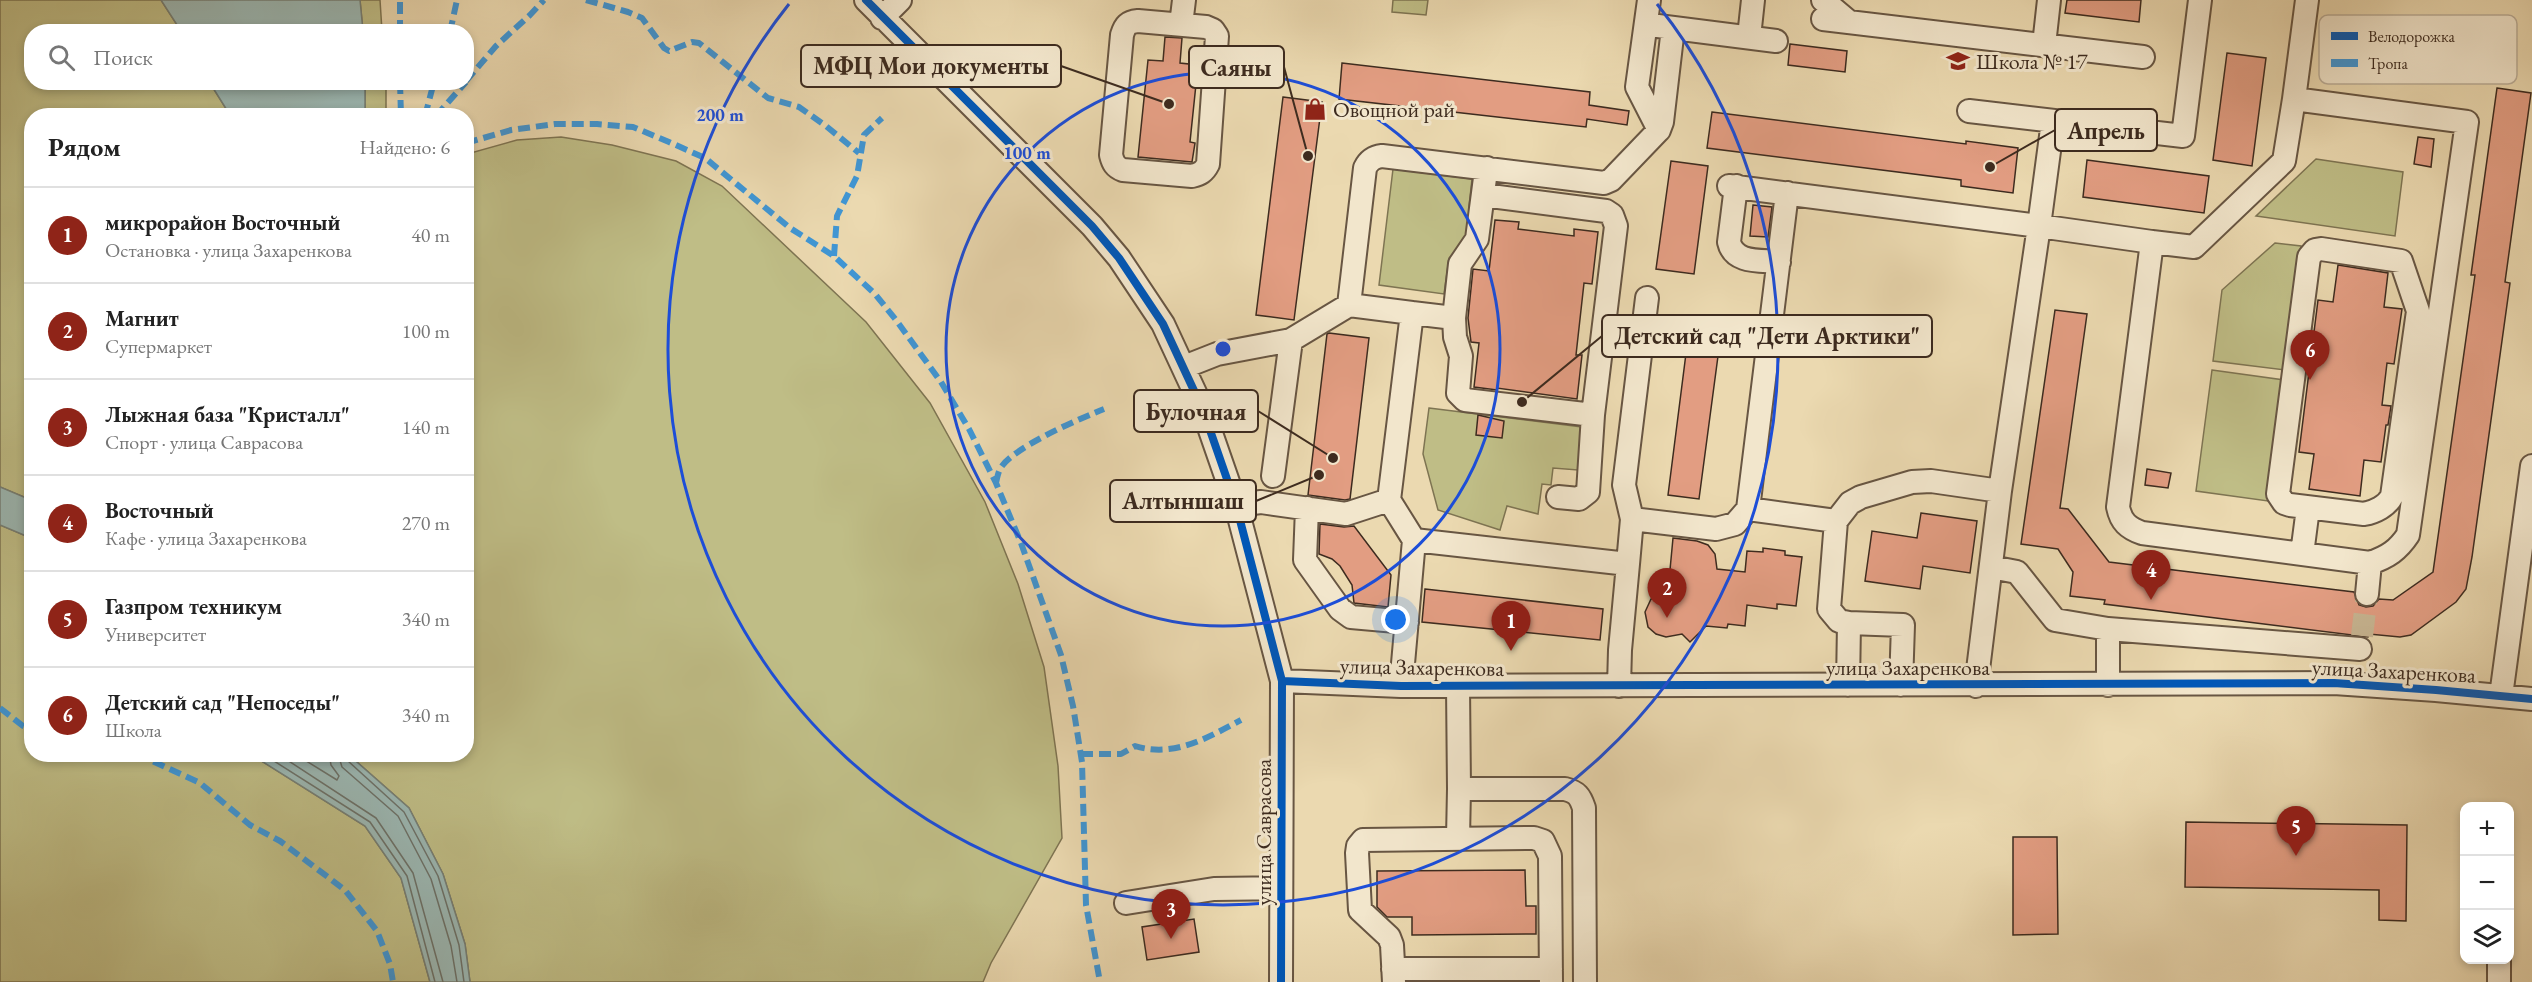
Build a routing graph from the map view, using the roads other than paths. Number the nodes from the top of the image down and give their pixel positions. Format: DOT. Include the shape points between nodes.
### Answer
graph roads {
  1 [pos="866,0"];
  2 [pos="900,0"];
  3 [pos="1184,0"];
  4 [pos="1649,0"];
  5 [pos="1753,0"];
  6 [pos="2049,0"];
  7 [pos="2200,0"];
  8 [pos="2307,0"];
  9 [pos="1823,10"];
  10 [pos="882,18"];
  11 [pos="1646,24"];
  12 [pos="1181,25"];
  13 [pos="1673,28"];
  14 [pos="1749,37"];
  15 [pos="1776,40"];
  16 [pos="2044,45"];
  17 [pos="2143,57"];
  18 [pos="2294,99"];
  19 [pos="1969,111"];
  20 [pos="2053,121"];
  21 [pos="1659,130"];
  22 [pos="1487,168"];
  23 [pos="1787,193"];
  24 [pos="1483,195"];
  25 [pos="2039,226"];
  26 [pos="2152,242"];
  27 [pos="1779,262"];
  28 [pos="1647,298"];
  29 [pos="1349,305"];
  30 [pos="1412,313"];
  31 [pos="1454,318"];
  32 [pos="1291,340"];
  33 [pos="1602,346"];
  34 [pos="1641,351"];
  35 [pos="1184,367"];
  36 [pos="2417,395"];
  37 [pos="1593,415"];
  38 [pos="2532,466"];
  39 [pos="1273,476"];
  40 [pos="2000,491"];
  41 [pos="1558,497"];
  42 [pos="1389,500"];
  43 [pos="1236,505"];
  44 [pos="1307,508"];
  45 [pos="2308,508"];
  46 [pos="1748,509"];
  47 [pos="1632,519"];
  48 [pos="1836,521"];
  49 [pos="1414,540"];
  50 [pos="2302,554"];
  51 [pos="2370,563"];
  52 [pos="1628,564"];
  53 [pos="1990,567"];
  54 [pos="2367,594"];
  55 [pos="1407,622"];
  56 [pos="1849,623"];
  57 [pos="2108,629"];
  58 [pos="1282,681"];
  59 [pos="2358,684"];
  60 [pos="1848,685"];
  61 [pos="1901,685"];
  62 [pos="2108,685"];
  63 [pos="1401,686"];
  64 [pos="1458,686"];
  65 [pos="1619,686"];
  66 [pos="1976,686"];
  67 [pos="2501,696"];
  68 [pos="2532,699"];
  69 [pos="1459,789"];
  70 [pos="1458,838"];
  71 [pos="1281,888"];
  72 [pos="1126,903"];
  73 [pos="2499,964"];
  74 [pos="1394,975"];
  75 [pos="1551,976"];
  76 [pos="1281,982"];
  77 [pos="1585,982"];
  78 [pos="2499,982"];
  1 -- 10 [label="street, улица Саврасова"];
  2 -- 10 [label="street"];
  3 -- 12 [label="street"];
  4 -- 11 [label="street"];
  5 -- 14 [label="street"];
  6 -- 16 [label="street"];
  7 -- 20 [label="street" via="2182,136"];
  8 -- 18 [label="street"];
  9 -- 16 [label="street" via="1849,22"];
  10 -- 35 [label="street, улица Саврасова" via="1092,226 1119,258 1163,324"];
  11 -- 13 [label="street"];
  11 -- 21 [label="street" via="1637,87"];
  12 -- 12 [label="street" via="1138,21 1124,27 1111,155 1117,167 1192,176 1204,171 1209,153 1217,36 1206,27"];
  13 -- 14 [label="street"];
  13 -- 21 [label="street"];
  14 -- 15 [label="street"];
  16 -- 17 [label="street"];
  18 -- 26 [label="street" via="2284,161 2194,247"];
  18 -- 36 [label="street" via="2467,122"];
  19 -- 20 [label="street"];
  20 -- 25 [label="street"];
  21 -- 22 [label="street" via="1604,183"];
  22 -- 24 [label="street"];
  22 -- 29 [label="street" via="1382,156 1368,162"];
  23 -- 25 [label="street"];
  23 -- 27 [label="street"];
  23 -- 27 [label="street" via="1732,186 1731,250 1740,257"];
  24 -- 31 [label="street" via="1478,240 1461,264"];
  24 -- 33 [label="street" via="1606,211 1612,215 1616,226"];
  25 -- 26 [label="street"];
  25 -- 40 [label="street"];
  26 -- 50 [label="street" via="2118,507 2120,518 2129,528 2142,533"];
  27 -- 46 [label="street"];
  28 -- 34 [label="street"];
  29 -- 30 [label="street"];
  29 -- 32 [label="street"];
  30 -- 31 [label="street"];
  30 -- 42 [label="street"];
  31 -- 37 [label="street" via="1461,356 1457,388 1461,398"];
  32 -- 35 [label="street" via="1217,354"];
  32 -- 39 [label="street"];
  33 -- 34 [label="street"];
  33 -- 37 [label="street"];
  34 -- 47 [label="street" via="1624,485"];
  35 -- 43 [label="street, улица Саврасова"];
  36 -- 45 [label="street" via="2389,502 2364,514"];
  36 -- 45 [label="street" via="2418,311 2404,264 2397,259 2315,250 2309,257 2278,494 2284,503"];
  36 -- 51 [label="street" via="2408,535 2399,549"];
  37 -- 41 [label="street" via="1588,492 1580,499"];
  38 -- 67 [label="street"];
  40 -- 48 [label="street" via="1912,482 1861,497"];
  40 -- 53 [label="street"];
  42 -- 44 [label="street" via="1346,514"];
  42 -- 49 [label="street"];
  43 -- 44 [label="street" via="1262,502"];
  43 -- 58 [label="street, улица Саврасова"];
  44 -- 55 [label="street" via="1305,560 1340,609 1351,616"];
  45 -- 50 [label="street"];
  46 -- 47 [label="street" via="1735,524 1716,529"];
  46 -- 48 [label="street"];
  47 -- 52 [label="street"];
  48 -- 56 [label="street" via="1829,609 1839,621"];
  49 -- 52 [label="street"];
  49 -- 55 [label="street"];
  50 -- 51 [label="street"];
  51 -- 54 [label="street"];
  52 -- 65 [label="street"];
  53 -- 57 [label="street" via="2017,572 2055,620"];
  53 -- 66 [label="street"];
  55 -- 63 [label="street"];
  56 -- 60 [label="street"];
  56 -- 61 [label="street" via="1903,625"];
  57 -- 59 [label="street" via="2361,643"];
  57 -- 62 [label="street"];
  58 -- 63 [label="street, улица Захаренкова"];
  58 -- 71 [label="street, улица Саврасова"];
  59 -- 62 [label="street, улица Захаренкова"];
  59 -- 67 [label="street, улица Захаренкова"];
  60 -- 61 [label="street, улица Захаренкова"];
  60 -- 65 [label="street, улица Захаренкова"];
  61 -- 66 [label="street, улица Захаренкова"];
  62 -- 66 [label="street, улица Захаренкова"];
  63 -- 64 [label="street, улица Захаренкова"];
  64 -- 65 [label="street, улица Захаренкова"];
  64 -- 69 [label="street"];
  67 -- 68 [label="street, улица Захаренкова"];
  69 -- 70 [label="street"];
  69 -- 77 [label="street" via="1565,789 1581,798"];
  70 -- 74 [label="street" via="1371,838 1358,846 1360,910 1389,937"];
  70 -- 75 [label="street" via="1543,841 1550,856"];
  71 -- 72 [label="street" via="1214,889"];
  71 -- 76 [label="street, улица Саврасова"];
  73 -- 78 [label="street"];
  74 -- 75 [label="street"];
}
